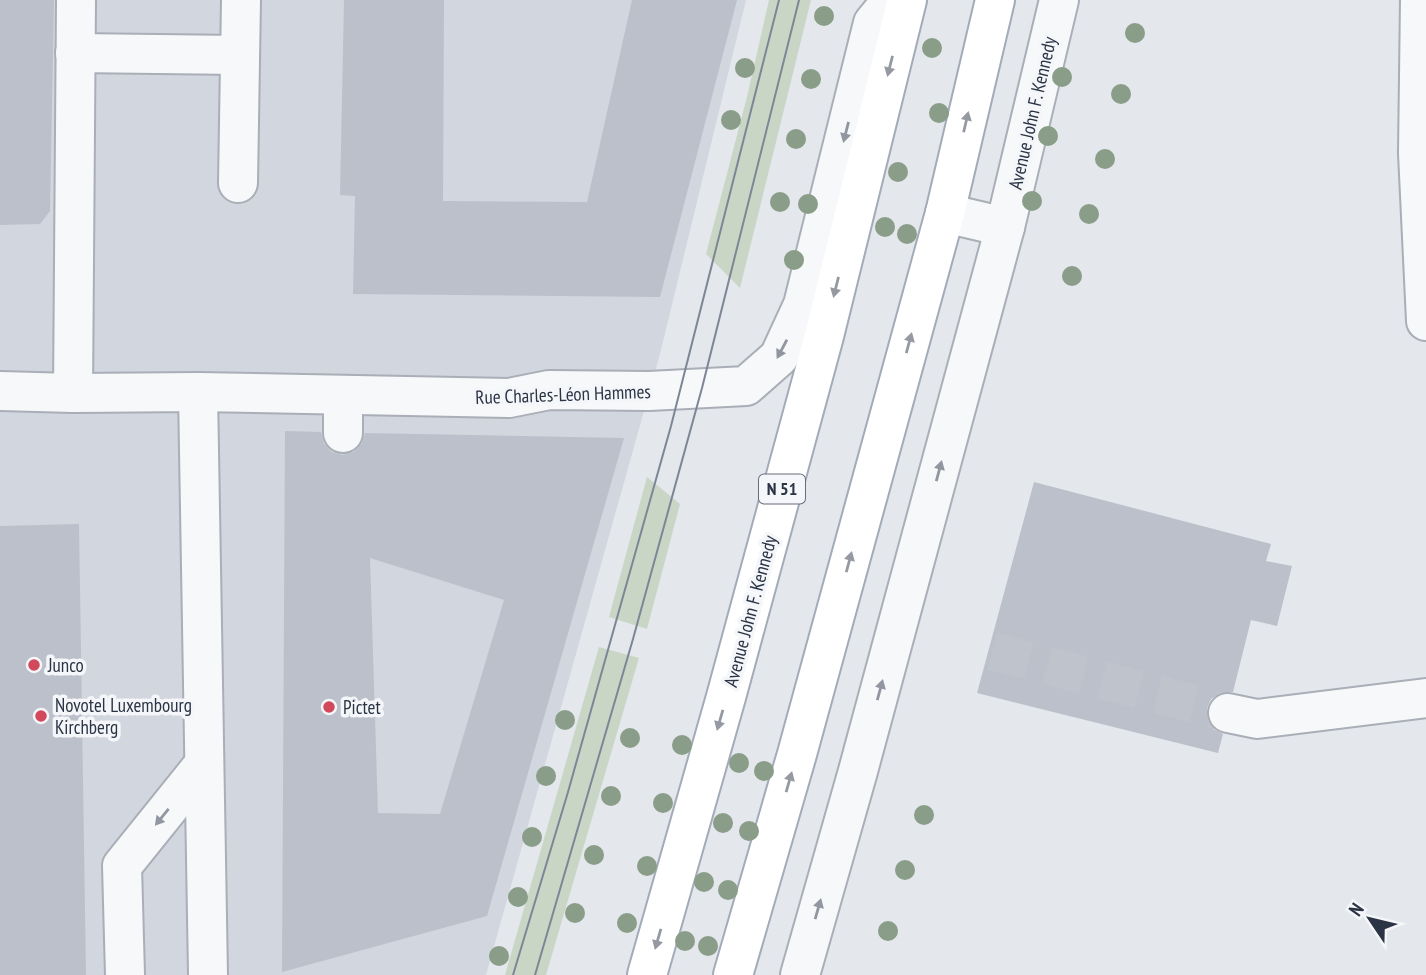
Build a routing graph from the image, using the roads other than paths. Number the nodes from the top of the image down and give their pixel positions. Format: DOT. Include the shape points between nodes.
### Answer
graph roads {
  1 [pos="76,0"];
  2 [pos="241,0"];
  3 [pos="892,0"];
  4 [pos="907,0"];
  5 [pos="995,0"];
  6 [pos="1059,0"];
  7 [pos="1420,0"];
  8 [pos="75,53"];
  9 [pos="240,55"];
  10 [pos="238,183"];
  11 [pos="944,213"];
  12 [pos="1005,227"];
  13 [pos="1426,321"];
  14 [pos="0,391"];
  15 [pos="198,392"];
  16 [pos="74,393"];
  17 [pos="343,395"];
  18 [pos="343,433"];
  19 [pos="1426,698"];
  20 [pos="1228,713"];
  21 [pos="204,764"];
  22 [pos="125,975"];
  23 [pos="208,975"];
  24 [pos="648,975"];
  25 [pos="733,975"];
  26 [pos="800,975"];
  1 -- 8 [label="street"];
  2 -- 9 [label="street"];
  3 -- 17 [label="street, Rue Charles-Léon Hammes, one-way" via="873,23 803,305 779,358 746,386 549,390 509,398"];
  4 -- 24 [label="main road, Avenue John F. Kennedy / N 51, one-way" via="820,350"];
  11 -- 5 [label="main road, one-way"];
  6 -- 12 [label="street, Avenue John F. Kennedy"];
  7 -- 13 [label="street" via="1418,153"];
  8 -- 9 [label="street"];
  8 -- 16 [label="street"];
  9 -- 10 [label="street"];
  11 -- 12 [label="street"];
  25 -- 11 [label="main road, one-way"];
  26 -- 12 [label="street, Avenue John F. Kennedy, one-way"];
  14 -- 16 [label="street, Rue Charles-Léon Hammes"];
  15 -- 16 [label="street, Rue Charles-Léon Hammes"];
  15 -- 17 [label="street, Rue Charles-Léon Hammes"];
  15 -- 21 [label="street"];
  17 -- 18 [label="street"];
  19 -- 20 [label="street" via="1258,719"];
  21 -- 22 [label="street, one-way" via="122,866"];
  21 -- 23 [label="street"];
}
